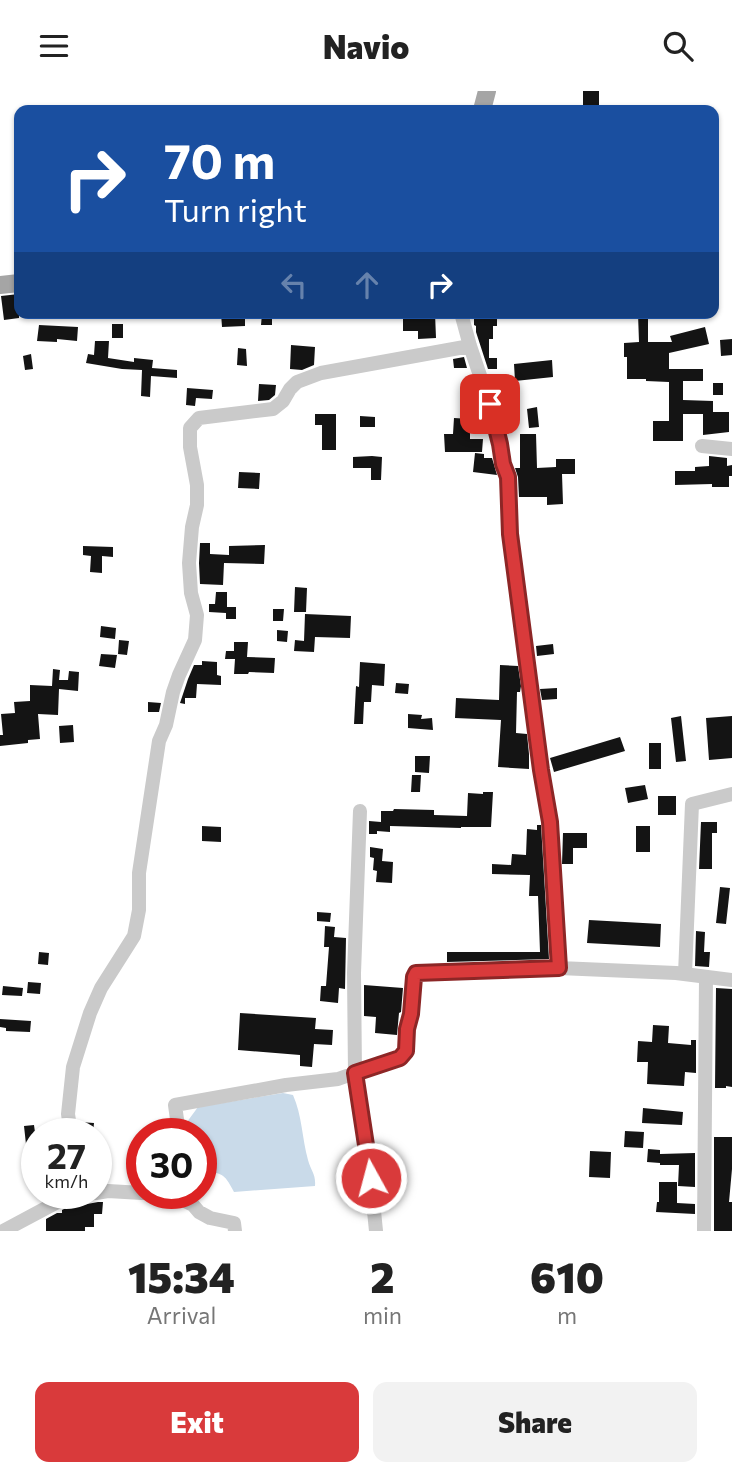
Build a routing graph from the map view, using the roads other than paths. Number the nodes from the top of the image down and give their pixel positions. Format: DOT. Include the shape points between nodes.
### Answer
graph roads {
  1 [pos="463,319"];
  2 [pos="470,346"];
  3 [pos="702,446"];
  4 [pos="732,449"];
  5 [pos="732,794"];
  6 [pos="360,811"];
  7 [pos="559,968"];
  8 [pos="685,974"];
  9 [pos="706,977"];
  10 [pos="732,980"];
  11 [pos="355,1073"];
  12 [pos="69,1118"];
  13 [pos="177,1118"];
  14 [pos="39,1209"];
  15 [pos="196,1209"];
  16 [pos="4,1231"];
  17 [pos="235,1231"];
  18 [pos="376,1231"];
  19 [pos="704,1231"];
  1 -- 2 [label="street"];
  2 -- 7 [label="street" via="508,477 510,534 550,822"];
  2 -- 12 [label="street" via="321,373 297,381 273,409 199,418 190,428 197,485 189,563 197,615 195,640 159,740 134,936 90,1013 73,1067"];
  3 -- 4 [label="street"];
  5 -- 8 [label="street" via="692,804"];
  6 -- 11 [label="street"];
  7 -- 8 [label="street"];
  7 -- 11 [label="street" via="416,973 406,1051 400,1058"];
  8 -- 9 [label="street"];
  9 -- 10 [label="street"];
  9 -- 19 [label="street"];
  11 -- 13 [label="street" via="175,1105"];
  11 -- 18 [label="street"];
  14 -- 16 [label="street"];
  15 -- 17 [label="street" via="234,1223"];
}
